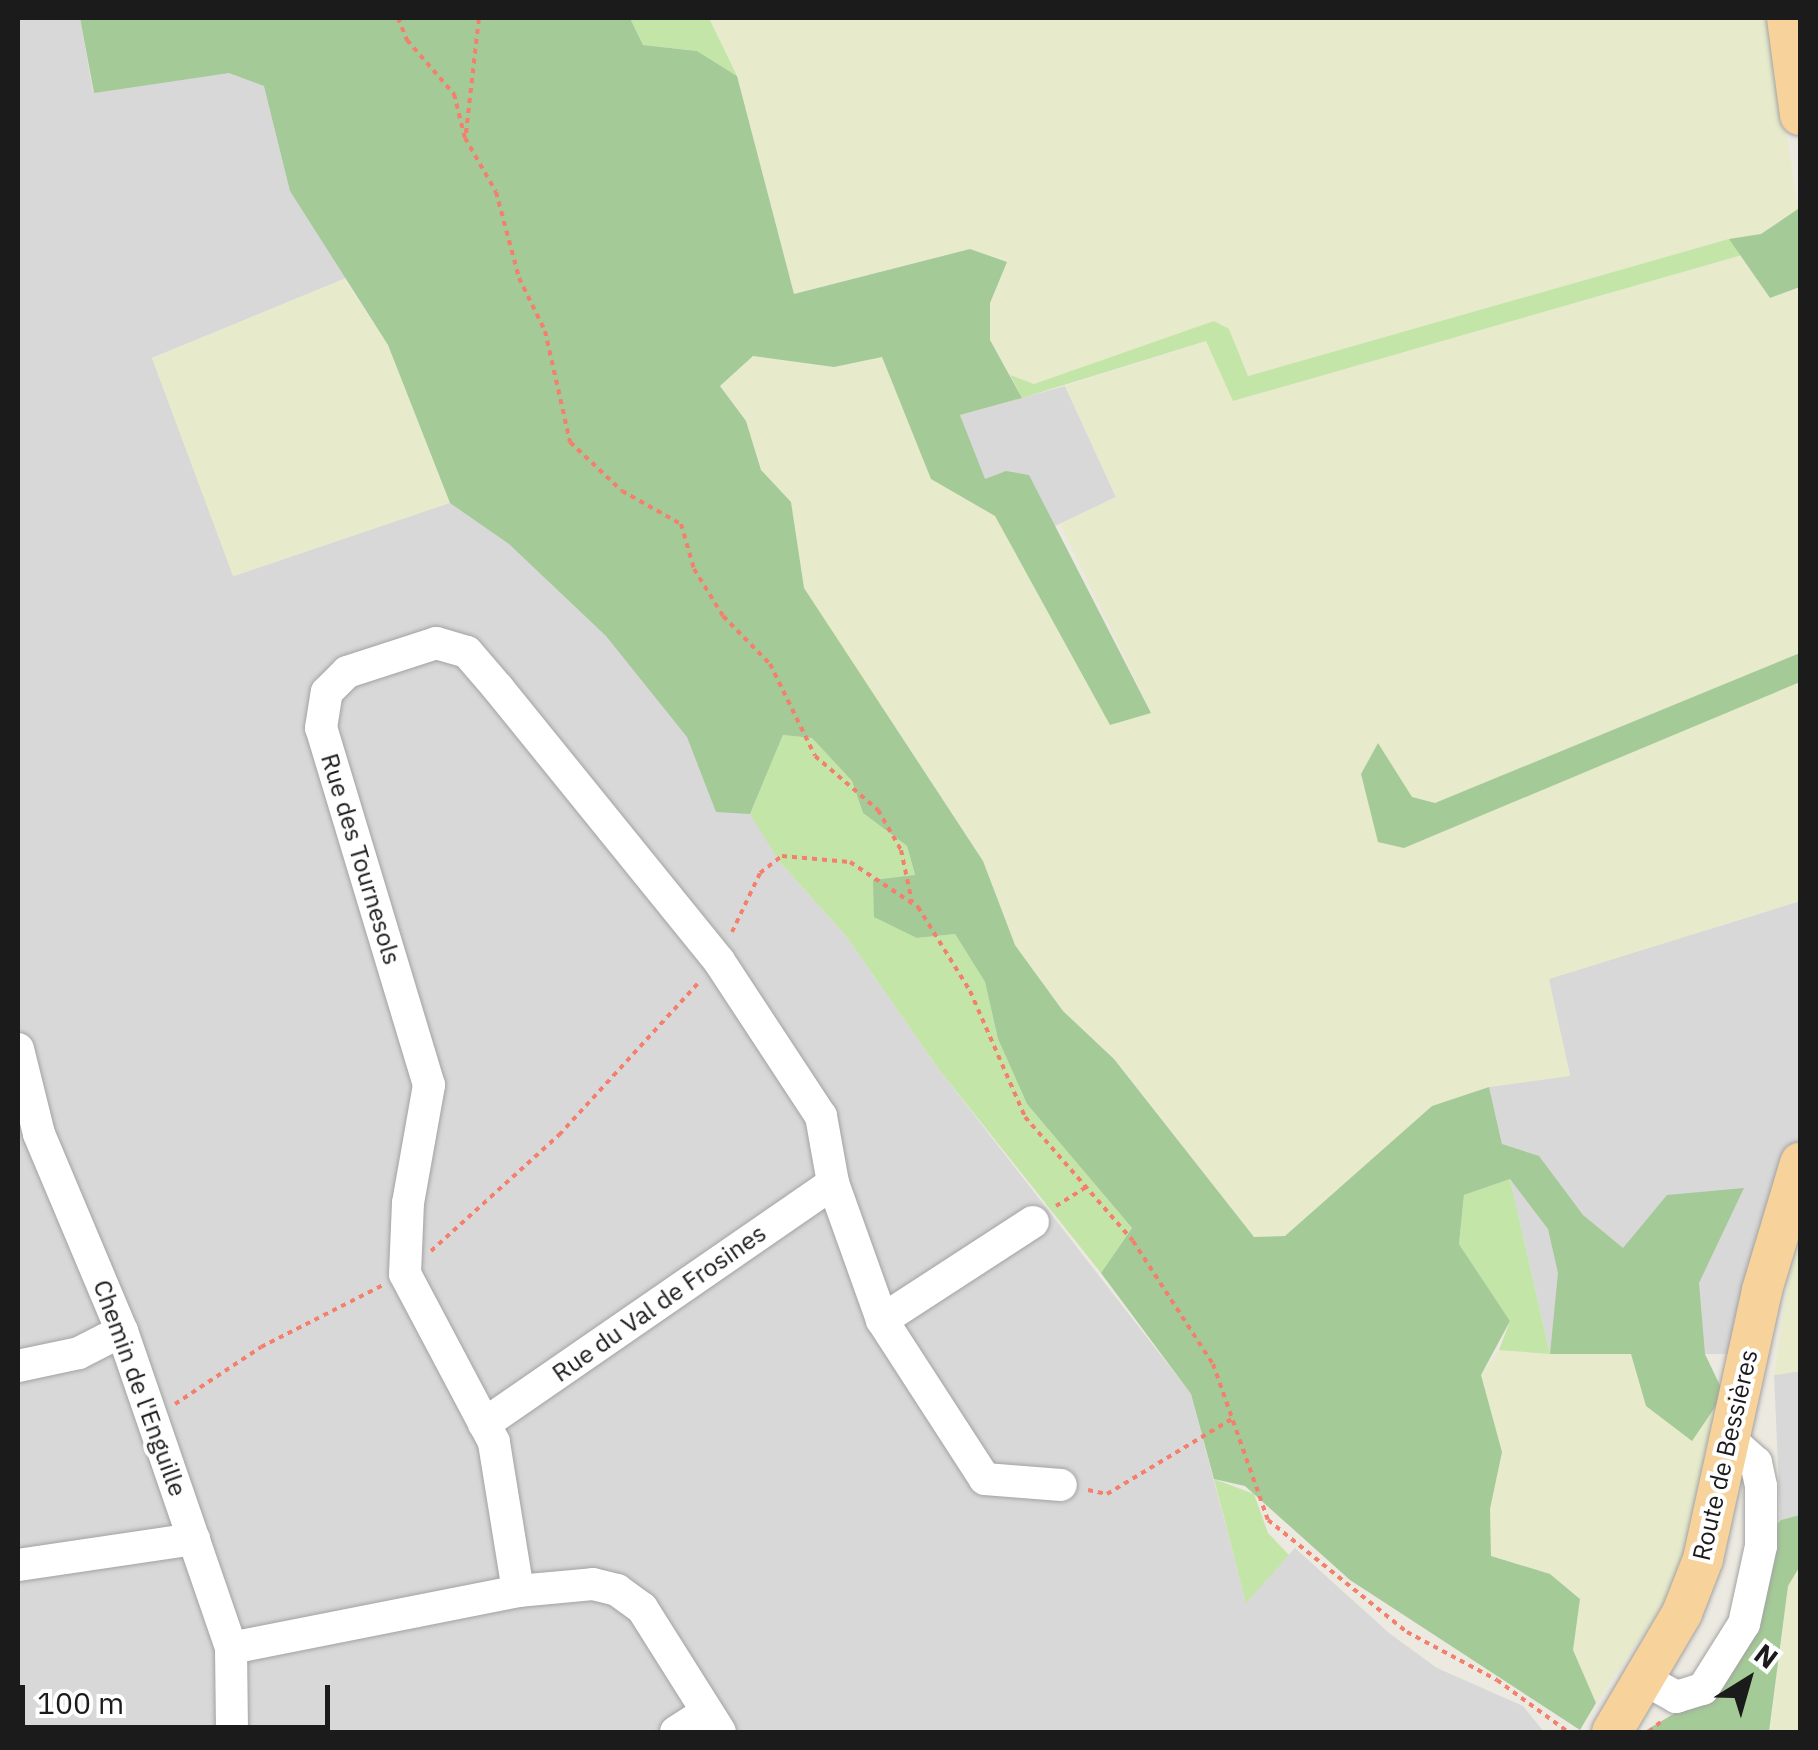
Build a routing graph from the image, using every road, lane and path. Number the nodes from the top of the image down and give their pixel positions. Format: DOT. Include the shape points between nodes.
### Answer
graph roads {
  1 [pos="398,18"];
  2 [pos="479,18"];
  3 [pos="1787,18"];
  4 [pos="1800,115"];
  5 [pos="465,138"];
  6 [pos="912,902"];
  7 [pos="719,960"];
  8 [pos="18,1049"];
  9 [pos="28,1135"];
  10 [pos="1800,1163"];
  11 [pos="833,1182"];
  12 [pos="1086,1187"];
  13 [pos="1033,1222"];
  14 [pos="406,1274"];
  15 [pos="882,1320"];
  16 [pos="122,1330"];
  17 [pos="18,1366"];
  18 [pos="153,1416"];
  19 [pos="1232,1419"];
  20 [pos="484,1424"];
  21 [pos="1734,1443"];
  22 [pos="1061,1485"];
  23 [pos="194,1539"];
  24 [pos="18,1565"];
  25 [pos="518,1590"];
  26 [pos="231,1648"];
  27 [pos="1644,1679"];
  28 [pos="713,1722"];
  29 [pos="232,1732"];
  30 [pos="676,1732"];
  31 [pos="1568,1732"];
  32 [pos="1612,1732"];
  1 -- 5 [label="path" via="406,40 454,94"];
  2 -- 5 [label="path" via="474,106"];
  3 -- 4 [label="main road"];
  5 -- 6 [label="path" via="496,192 518,278 544,331 570,442 622,491 681,524 694,569 723,616 770,664 815,756 878,810 901,850"];
  6 -- 7 [label="path" via="850,862 782,856 760,873"];
  6 -- 12 [label="path" via="944,940 1025,1117"];
  7 -- 11 [label="street, Rue des Tournesols" via="821,1116"];
  7 -- 14 [label="path" via="559,1135"];
  7 -- 14 [label="street, Rue des Tournesols" via="467,652 436,643 347,672 327,692 322,728 429,1085 408,1203"];
  8 -- 9 [label="street, Chemin de l'Enguille"];
  9 -- 16 [label="street, Chemin de l'Enguille"];
  10 -- 21 [label="main road, Route de Bessières" via="1762,1290"];
  11 -- 15 [label="street, Rue des Tournesols"];
  11 -- 20 [label="street, Rue du Val de Frosines"];
  12 -- 13 [label="path"];
  12 -- 19 [label="path" via="1180,1306 1213,1364"];
  13 -- 15 [label="street"];
  14 -- 18 [label="path" via="261,1347"];
  14 -- 20 [label="street"];
  15 -- 22 [label="street, Rue des Tournesols" via="985,1480"];
  16 -- 17 [label="street" via="79,1354"];
  16 -- 18 [label="street, Chemin de l'Enguille"];
  18 -- 23 [label="street, Chemin de l'Enguille"];
  19 -- 22 [label="path" via="1106,1494"];
  19 -- 31 [label="path" via="1268,1520 1284,1537 1407,1632 1497,1680"];
  20 -- 25 [label="street" via="494,1442"];
  21 -- 27 [label="main road, Route de Bessières" via="1704,1559"];
  21 -- 27 [label="street" via="1756,1463 1761,1486 1761,1546 1744,1624 1702,1689 1676,1698"];
  23 -- 24 [label="street"];
  23 -- 26 [label="street, Chemin de l'Enguille"];
  25 -- 26 [label="street"];
  25 -- 28 [label="street" via="593,1584 617,1590 642,1608"];
  26 -- 29 [label="street, Chemin de l'Enguille"];
  27 -- 32 [label="main road, Route de Bessières"];
  28 -- 30 [label="street"];
}
